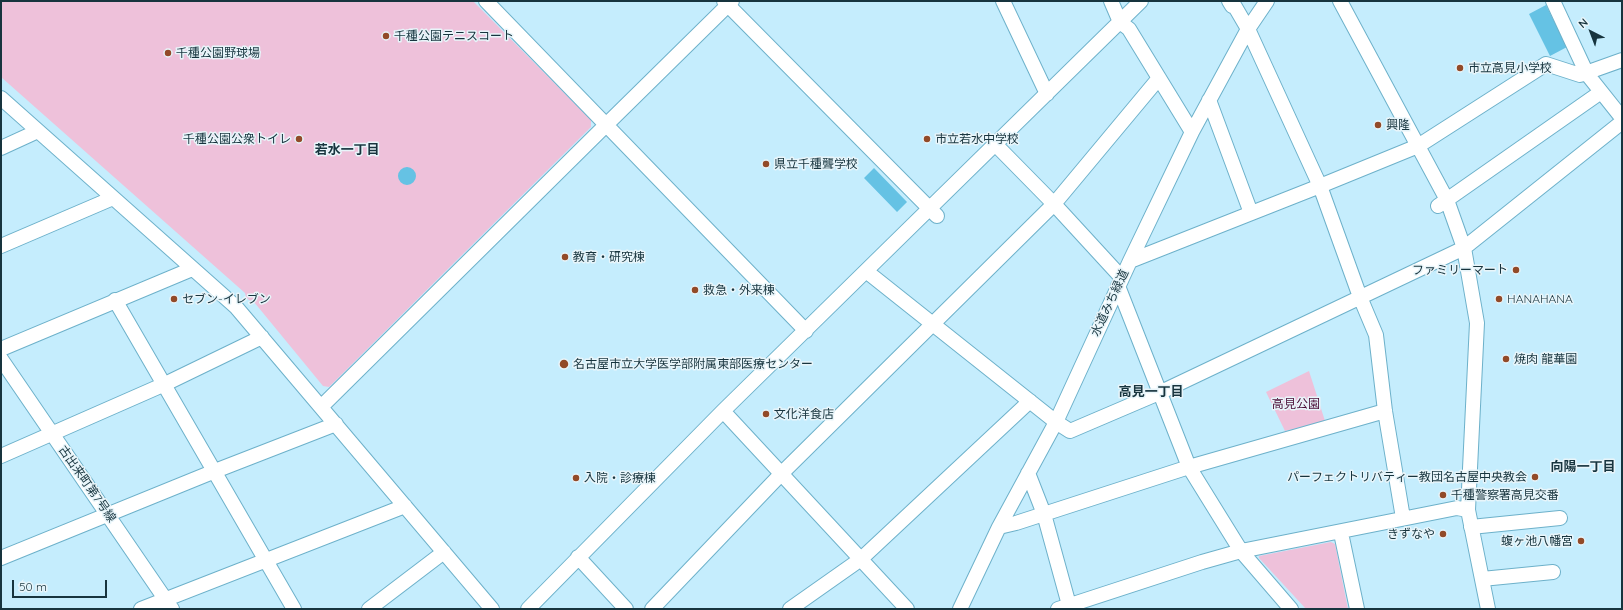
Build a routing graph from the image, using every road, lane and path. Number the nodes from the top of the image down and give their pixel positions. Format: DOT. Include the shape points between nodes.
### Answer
graph roads {
  1 [pos="486,1"];
  2 [pos="1003,1"];
  3 [pos="1110,1"];
  4 [pos="1142,1"];
  5 [pos="1229,1"];
  6 [pos="1267,1"];
  7 [pos="1340,1"];
  8 [pos="1553,1"];
  9 [pos="728,2"];
  10 [pos="1120,22"];
  11 [pos="1248,29"];
  12 [pos="1622,60"];
  13 [pos="1587,74"];
  14 [pos="1159,78"];
  15 [pos="1602,92"];
  16 [pos="1047,94"];
  17 [pos="1,98"];
  18 [pos="1209,100"];
  19 [pos="1622,118"];
  20 [pos="1622,122"];
  21 [pos="607,124"];
  22 [pos="38,130"];
  23 [pos="1192,132"];
  24 [pos="996,144"];
  25 [pos="1418,146"];
  26 [pos="1,148"];
  27 [pos="1320,186"];
  28 [pos="113,198"];
  29 [pos="1443,203"];
  30 [pos="1054,204"];
  31 [pos="933,212"];
  32 [pos="1251,212"];
  33 [pos="1,246"];
  34 [pos="1464,248"];
  35 [pos="1130,261"];
  36 [pos="192,269"];
  37 [pos="866,271"];
  38 [pos="1120,282"];
  39 [pos="1360,297"];
  40 [pos="115,300"];
  41 [pos="934,324"];
  42 [pos="806,330"];
  43 [pos="262,337"];
  44 [pos="1,349"];
  45 [pos="1,359"];
  46 [pos="165,384"];
  47 [pos="1159,393"];
  48 [pos="1030,402"];
  49 [pos="321,407"];
  50 [pos="723,411"];
  51 [pos="1385,411"];
  52 [pos="1056,422"];
  53 [pos="336,424"];
  54 [pos="51,433"];
  55 [pos="1,456"];
  56 [pos="1189,467"];
  57 [pos="215,471"];
  58 [pos="782,473"];
  59 [pos="1028,473"];
  60 [pos="405,506"];
  61 [pos="1468,510"];
  62 [pos="108,514"];
  63 [pos="1044,514"];
  64 [pos="1402,518"];
  65 [pos="1560,518"];
  66 [pos="999,527"];
  67 [pos="1471,527"];
  68 [pos="1341,532"];
  69 [pos="1241,551"];
  70 [pos="444,552"];
  71 [pos="578,557"];
  72 [pos="1,558"];
  73 [pos="861,559"];
  74 [pos="266,560"];
  75 [pos="1553,572"];
  76 [pos="1482,579"];
  77 [pos="169,605"];
  78 [pos="1063,607"];
  79 [pos="141,609"];
  80 [pos="294,609"];
  81 [pos="369,609"];
  82 [pos="492,609"];
  83 [pos="528,609"];
  84 [pos="626,609"];
  85 [pos="652,609"];
  86 [pos="790,609"];
  87 [pos="907,609"];
  88 [pos="960,609"];
  89 [pos="1291,609"];
  90 [pos="1357,609"];
  91 [pos="1495,609"];
  1 -- 21 [label="street"];
  2 -- 16 [label="street"];
  3 -- 10 [label="street"];
  4 -- 10 [label="street"];
  5 -- 11 [label="street"];
  6 -- 11 [label="street, 水道みち緑道"];
  7 -- 25 [label="street"];
  8 -- 13 [label="street"];
  9 -- 21 [label="street"];
  9 -- 31 [label="street"];
  10 -- 14 [label="street" via="1129,29"];
  10 -- 16 [label="street"];
  11 -- 18 [label="street, 水道みち緑道"];
  11 -- 27 [label="street"];
  12 -- 13 [label="street"];
  13 -- 15 [label="street"];
  13 -- 25 [label="street" via="1580,75 1546,64"];
  14 -- 23 [label="street"];
  14 -- 30 [label="street"];
  15 -- 19 [label="street"];
  15 -- 29 [label="street"];
  16 -- 24 [label="street"];
  17 -- 22 [label="street"];
  18 -- 23 [label="street, 水道みち緑道"];
  18 -- 32 [label="street"];
  20 -- 34 [label="street"];
  21 -- 42 [label="street"];
  21 -- 49 [label="street"];
  22 -- 26 [label="street"];
  22 -- 28 [label="street"];
  23 -- 35 [label="street, 水道みち緑道"];
  24 -- 30 [label="street"];
  24 -- 31 [label="street"];
  25 -- 27 [label="street"];
  25 -- 29 [label="street"];
  27 -- 32 [label="street"];
  27 -- 39 [label="street"];
  28 -- 33 [label="street"];
  28 -- 36 [label="street"];
  29 -- 34 [label="street"];
  30 -- 38 [label="street"];
  30 -- 41 [label="street"];
  31 -- 37 [label="street"];
  32 -- 35 [label="street"];
  34 -- 39 [label="street"];
  34 -- 61 [label="street" via="1477,323"];
  35 -- 38 [label="street, 水道みち緑道"];
  36 -- 40 [label="street"];
  36 -- 43 [label="street" via="236,307"];
  37 -- 41 [label="street"];
  37 -- 42 [label="street"];
  38 -- 47 [label="street"];
  38 -- 52 [label="street, 水道みち緑道"];
  39 -- 47 [label="street"];
  39 -- 51 [label="street" via="1376,335"];
  40 -- 44 [label="street"];
  40 -- 46 [label="street"];
  41 -- 48 [label="street"];
  41 -- 58 [label="street"];
  42 -- 50 [label="street"];
  43 -- 46 [label="street"];
  43 -- 49 [label="street"];
  45 -- 54 [label="street, 古出来町第7号線"];
  46 -- 54 [label="street"];
  46 -- 57 [label="street"];
  47 -- 52 [label="street" via="1070,431"];
  47 -- 56 [label="street"];
  48 -- 52 [label="street"];
  48 -- 73 [label="street"];
  49 -- 53 [label="street"];
  50 -- 58 [label="street"];
  50 -- 71 [label="street"];
  51 -- 56 [label="street"];
  51 -- 64 [label="street"];
  52 -- 59 [label="street, 水道みち緑道"];
  53 -- 57 [label="street"];
  53 -- 60 [label="street"];
  54 -- 55 [label="street"];
  54 -- 62 [label="street, 古出来町第7号線"];
  56 -- 63 [label="street"];
  56 -- 69 [label="street"];
  57 -- 62 [label="street"];
  57 -- 74 [label="street"];
  58 -- 73 [label="street"];
  58 -- 85 [label="street"];
  59 -- 63 [label="street"];
  59 -- 66 [label="street, 水道みち緑道"];
  60 -- 70 [label="street"];
  60 -- 74 [label="street"];
  61 -- 64 [label="street" via="1457,508"];
  61 -- 67 [label="street"];
  62 -- 72 [label="street"];
  62 -- 77 [label="street, 古出来町第7号線"];
  63 -- 66 [label="street"];
  63 -- 78 [label="street"];
  64 -- 68 [label="street"];
  65 -- 67 [label="street"];
  66 -- 88 [label="street, 水道みち緑道"];
  67 -- 76 [label="street"];
  68 -- 69 [label="street"];
  68 -- 90 [label="street"];
  69 -- 78 [label="street"];
  69 -- 89 [label="street"];
  70 -- 81 [label="street"];
  70 -- 82 [label="street"];
  71 -- 83 [label="street"];
  71 -- 84 [label="street"];
  73 -- 86 [label="street"];
  73 -- 87 [label="street"];
  74 -- 77 [label="street"];
  74 -- 80 [label="street"];
  75 -- 76 [label="street"];
  76 -- 91 [label="street"];
  77 -- 79 [label="street"];
}
